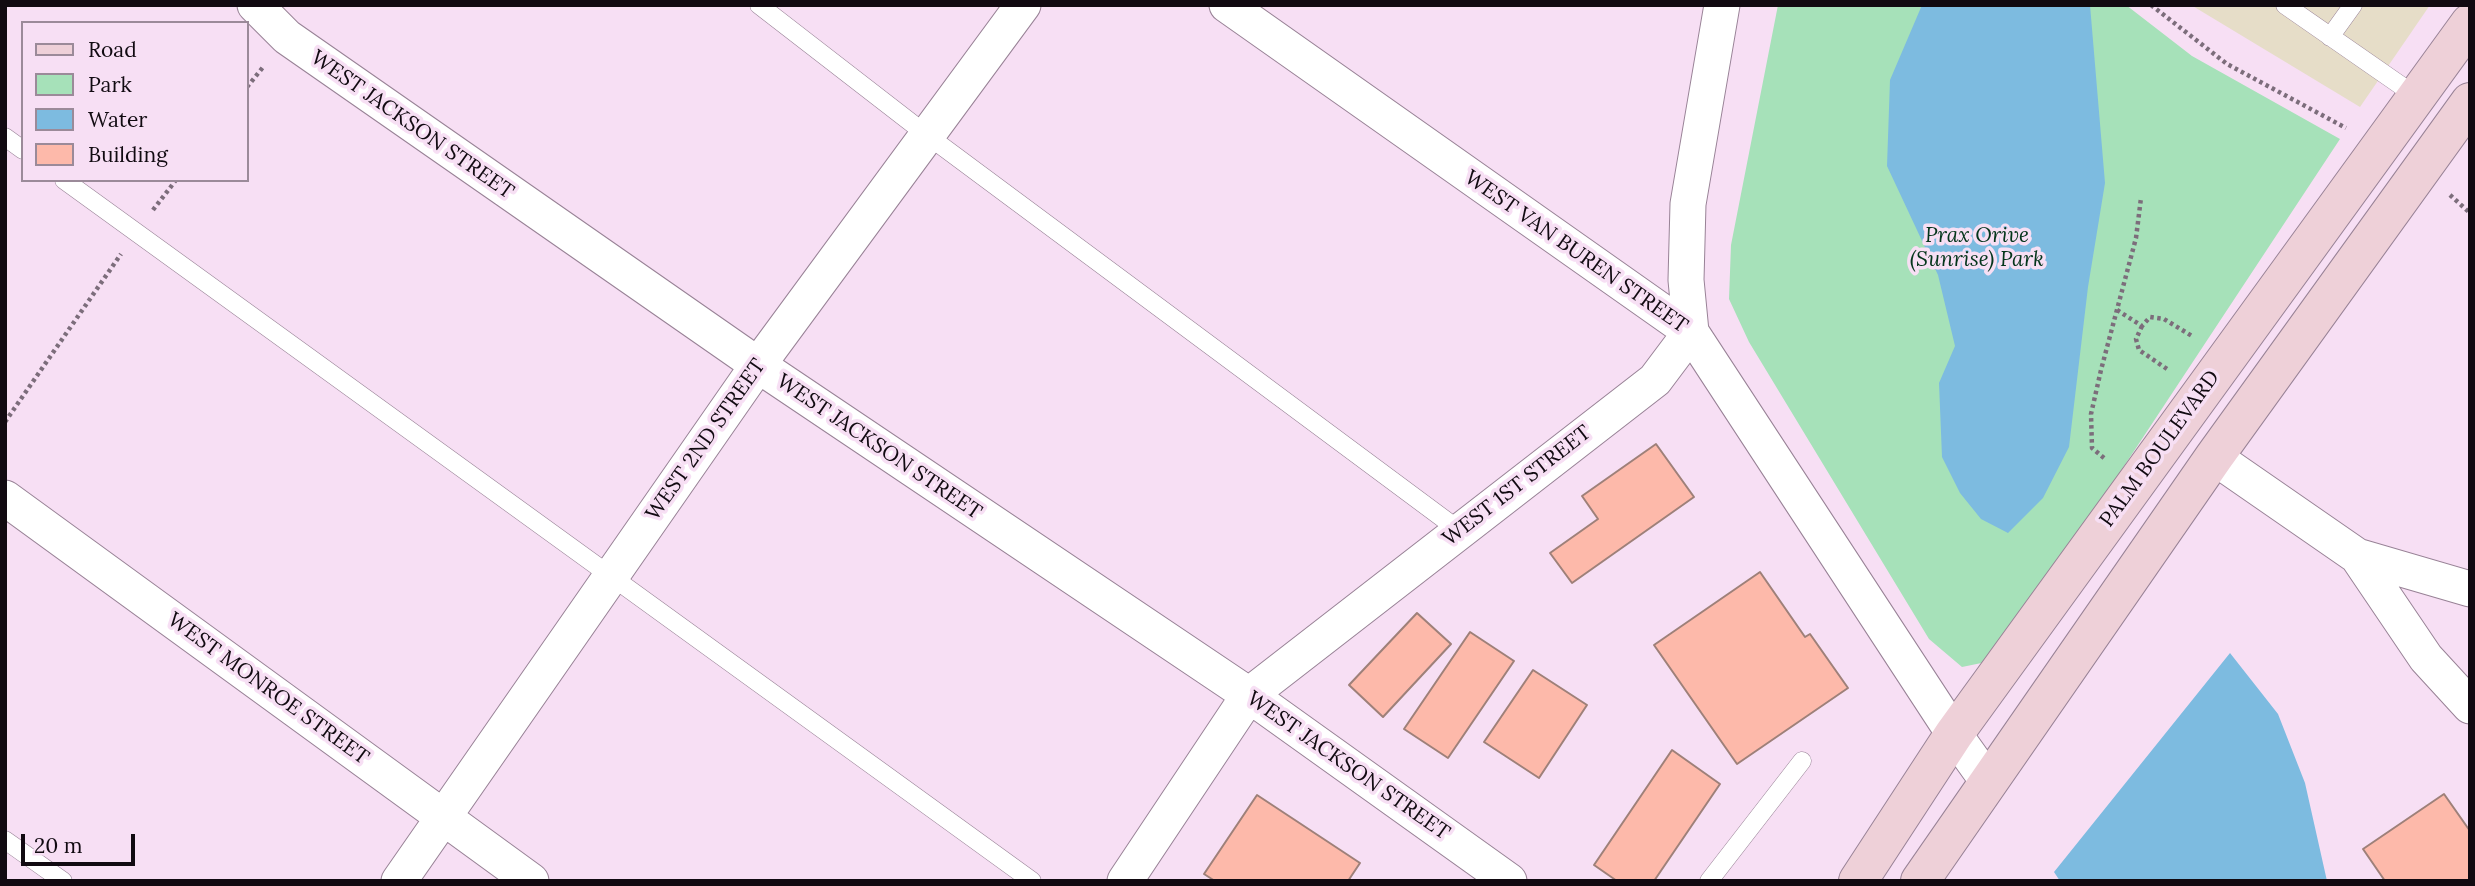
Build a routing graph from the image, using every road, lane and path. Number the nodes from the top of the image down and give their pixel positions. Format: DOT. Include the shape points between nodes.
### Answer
graph roads {
  1 [pos="255,5"];
  2 [pos="759,5"];
  3 [pos="1023,5"];
  4 [pos="1227,5"];
  5 [pos="1722,5"];
  6 [pos="2151,5"];
  7 [pos="2285,5"];
  8 [pos="2353,5"];
  9 [pos="2470,23"];
  10 [pos="2330,37"];
  11 [pos="2417,96"];
  12 [pos="2470,102"];
  13 [pos="927,135"];
  14 [pos="5,137"];
  15 [pos="2379,147"];
  16 [pos="21,149"];
  17 [pos="68,182"];
  18 [pos="174,182"];
  19 [pos="2141,198"];
  20 [pos="136,232"];
  21 [pos="2117,310"];
  22 [pos="2142,326"];
  23 [pos="1691,332"];
  24 [pos="2192,336"];
  25 [pos="758,365"];
  26 [pos="2168,369"];
  27 [pos="5,422"];
  28 [pos="2104,457"];
  29 [pos="2214,457"];
  30 [pos="5,498"];
  31 [pos="1460,531"];
  32 [pos="2357,556"];
  33 [pos="611,576"];
  34 [pos="2470,589"];
  35 [pos="1249,695"];
  36 [pos="2470,706"];
  37 [pos="1954,734"];
  38 [pos="1802,761"];
  39 [pos="1989,783"];
  40 [pos="443,817"];
  41 [pos="5,840"];
  42 [pos="63,881"];
  43 [pos="399,881"];
  44 [pos="531,881"];
  45 [pos="1032,881"];
  46 [pos="1125,881"];
  47 [pos="1509,881"];
  48 [pos="1709,881"];
  49 [pos="1858,881"];
  50 [pos="1920,881"];
  1 -- 25 [label="street, WEST JACKSON STREET" via="286,37"];
  2 -- 13 [label="lane"];
  3 -- 13 [label="street, WEST 2ND STREET"];
  4 -- 23 [label="street, WEST VAN BUREN STREET"];
  5 -- 23 [label="street" via="1688,204 1686,280"];
  6 -- 15 [label="path" via="2227,64"];
  7 -- 10 [label="lane"];
  8 -- 10 [label="lane"];
  9 -- 11 [label="main road, PALM BOULEVARD"];
  10 -- 11 [label="lane"];
  11 -- 15 [label="main road, PALM BOULEVARD"];
  12 -- 29 [label="main road"];
  13 -- 25 [label="street, WEST 2ND STREET"];
  13 -- 31 [label="lane"];
  14 -- 16 [label="lane"];
  15 -- 37 [label="main road, PALM BOULEVARD"];
  17 -- 20 [label="lane"];
  18 -- 20 [label="path"];
  19 -- 21 [label="path"];
  20 -- 27 [label="path"];
  20 -- 33 [label="lane"];
  21 -- 22 [label="path"];
  21 -- 28 [label="path" via="2091,414 2092,448"];
  22 -- 24 [label="path" via="2150,317 2164,318"];
  22 -- 26 [label="path" via="2136,339 2139,350"];
  23 -- 31 [label="street, WEST 1ST STREET" via="1655,380"];
  23 -- 37 [label="street, WEST VAN BUREN STREET"];
  25 -- 33 [label="street, WEST 2ND STREET"];
  25 -- 35 [label="street, WEST JACKSON STREET"];
  29 -- 32 [label="street"];
  29 -- 39 [label="main road"];
  30 -- 40 [label="street, WEST MONROE STREET"];
  31 -- 35 [label="street, WEST 1ST STREET"];
  32 -- 34 [label="street"];
  32 -- 36 [label="street" via="2426,658"];
  33 -- 40 [label="street, WEST 2ND STREET"];
  33 -- 45 [label="lane"];
  35 -- 46 [label="street, WEST 1ST STREET"];
  35 -- 47 [label="street, WEST JACKSON STREET"];
  37 -- 39 [label="street, WEST VAN BUREN STREET"];
  37 -- 49 [label="main road, PALM BOULEVARD"];
  38 -- 48 [label="lane"];
  39 -- 50 [label="main road"];
  40 -- 43 [label="street, WEST 2ND STREET"];
  40 -- 44 [label="street, WEST MONROE STREET"];
  41 -- 42 [label="lane"];
}
